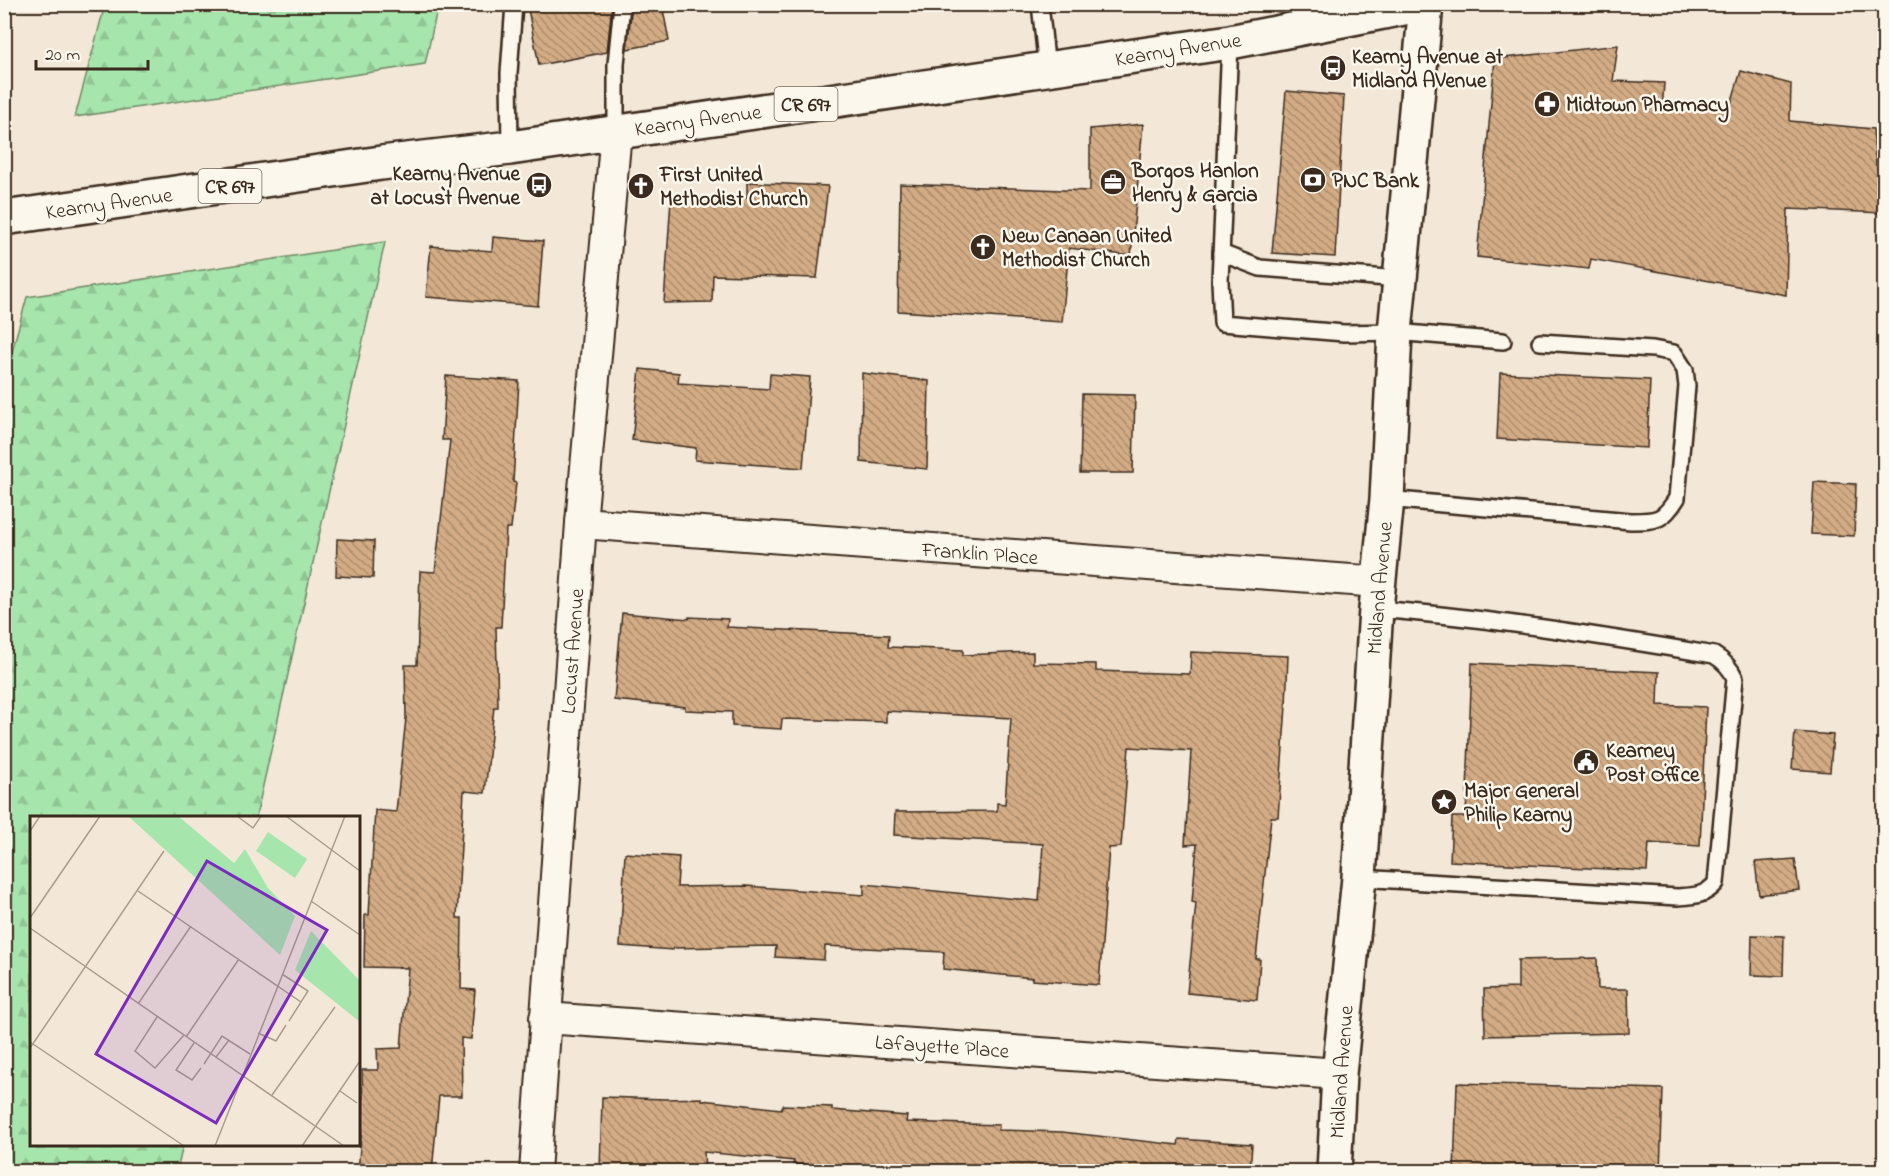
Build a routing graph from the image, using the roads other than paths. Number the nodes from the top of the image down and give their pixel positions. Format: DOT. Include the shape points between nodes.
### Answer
graph roads {
  1 [pos="514,4"];
  2 [pos="622,4"];
  3 [pos="1040,4"];
  4 [pos="1425,4"];
  5 [pos="1230,42"];
  6 [pos="1047,69"];
  7 [pos="616,132"];
  8 [pos="510,148"];
  9 [pos="4,218"];
  10 [pos="1221,253"];
  11 [pos="1400,279"];
  12 [pos="1395,332"];
  13 [pos="1503,341"];
  14 [pos="1540,342"];
  15 [pos="1387,499"];
  16 [pos="581,523"];
  17 [pos="1378,596"];
  18 [pos="1359,878"];
  19 [pos="545,1018"];
  20 [pos="1339,1074"];
  21 [pos="535,1172"];
  22 [pos="1334,1172"];
  1 -- 8 [label="lane" via="509,73"];
  2 -- 7 [label="lane" via="616,64"];
  3 -- 6 [label="lane"];
  4 -- 5 [label="main road, Kearny Avenue / CR 697"];
  4 -- 11 [label="main road, Midland Avenue"];
  5 -- 6 [label="main road, Kearny Avenue / CR 697"];
  5 -- 10 [label="lane"];
  6 -- 7 [label="main road, Kearny Avenue / CR 697"];
  7 -- 8 [label="main road, Kearny Avenue / CR 697"];
  7 -- 16 [label="street, Locust Avenue"];
  8 -- 9 [label="main road, Kearny Avenue / CR 697"];
  10 -- 11 [label="lane" via="1260,268"];
  10 -- 12 [label="lane" via="1222,323 1344,333"];
  11 -- 12 [label="main road, Midland Avenue"];
  12 -- 13 [label="lane"];
  12 -- 15 [label="main road, Midland Avenue"];
  14 -- 15 [label="lane" via="1674,353 1685,370 1687,386 1677,498 1668,513 1653,521 1631,521"];
  15 -- 17 [label="main road, Midland Avenue"];
  16 -- 17 [label="street, Franklin Place"];
  16 -- 19 [label="street, Locust Avenue"];
  17 -- 18 [label="main road, Midland Avenue"];
  17 -- 18 [label="lane" via="1430,613 1714,655 1725,661 1735,678 1716,883 1701,896"];
  18 -- 20 [label="main road, Midland Avenue"];
  19 -- 20 [label="street, Lafayette Place"];
  19 -- 21 [label="street, Locust Avenue"];
  20 -- 22 [label="main road, Midland Avenue"];
}
